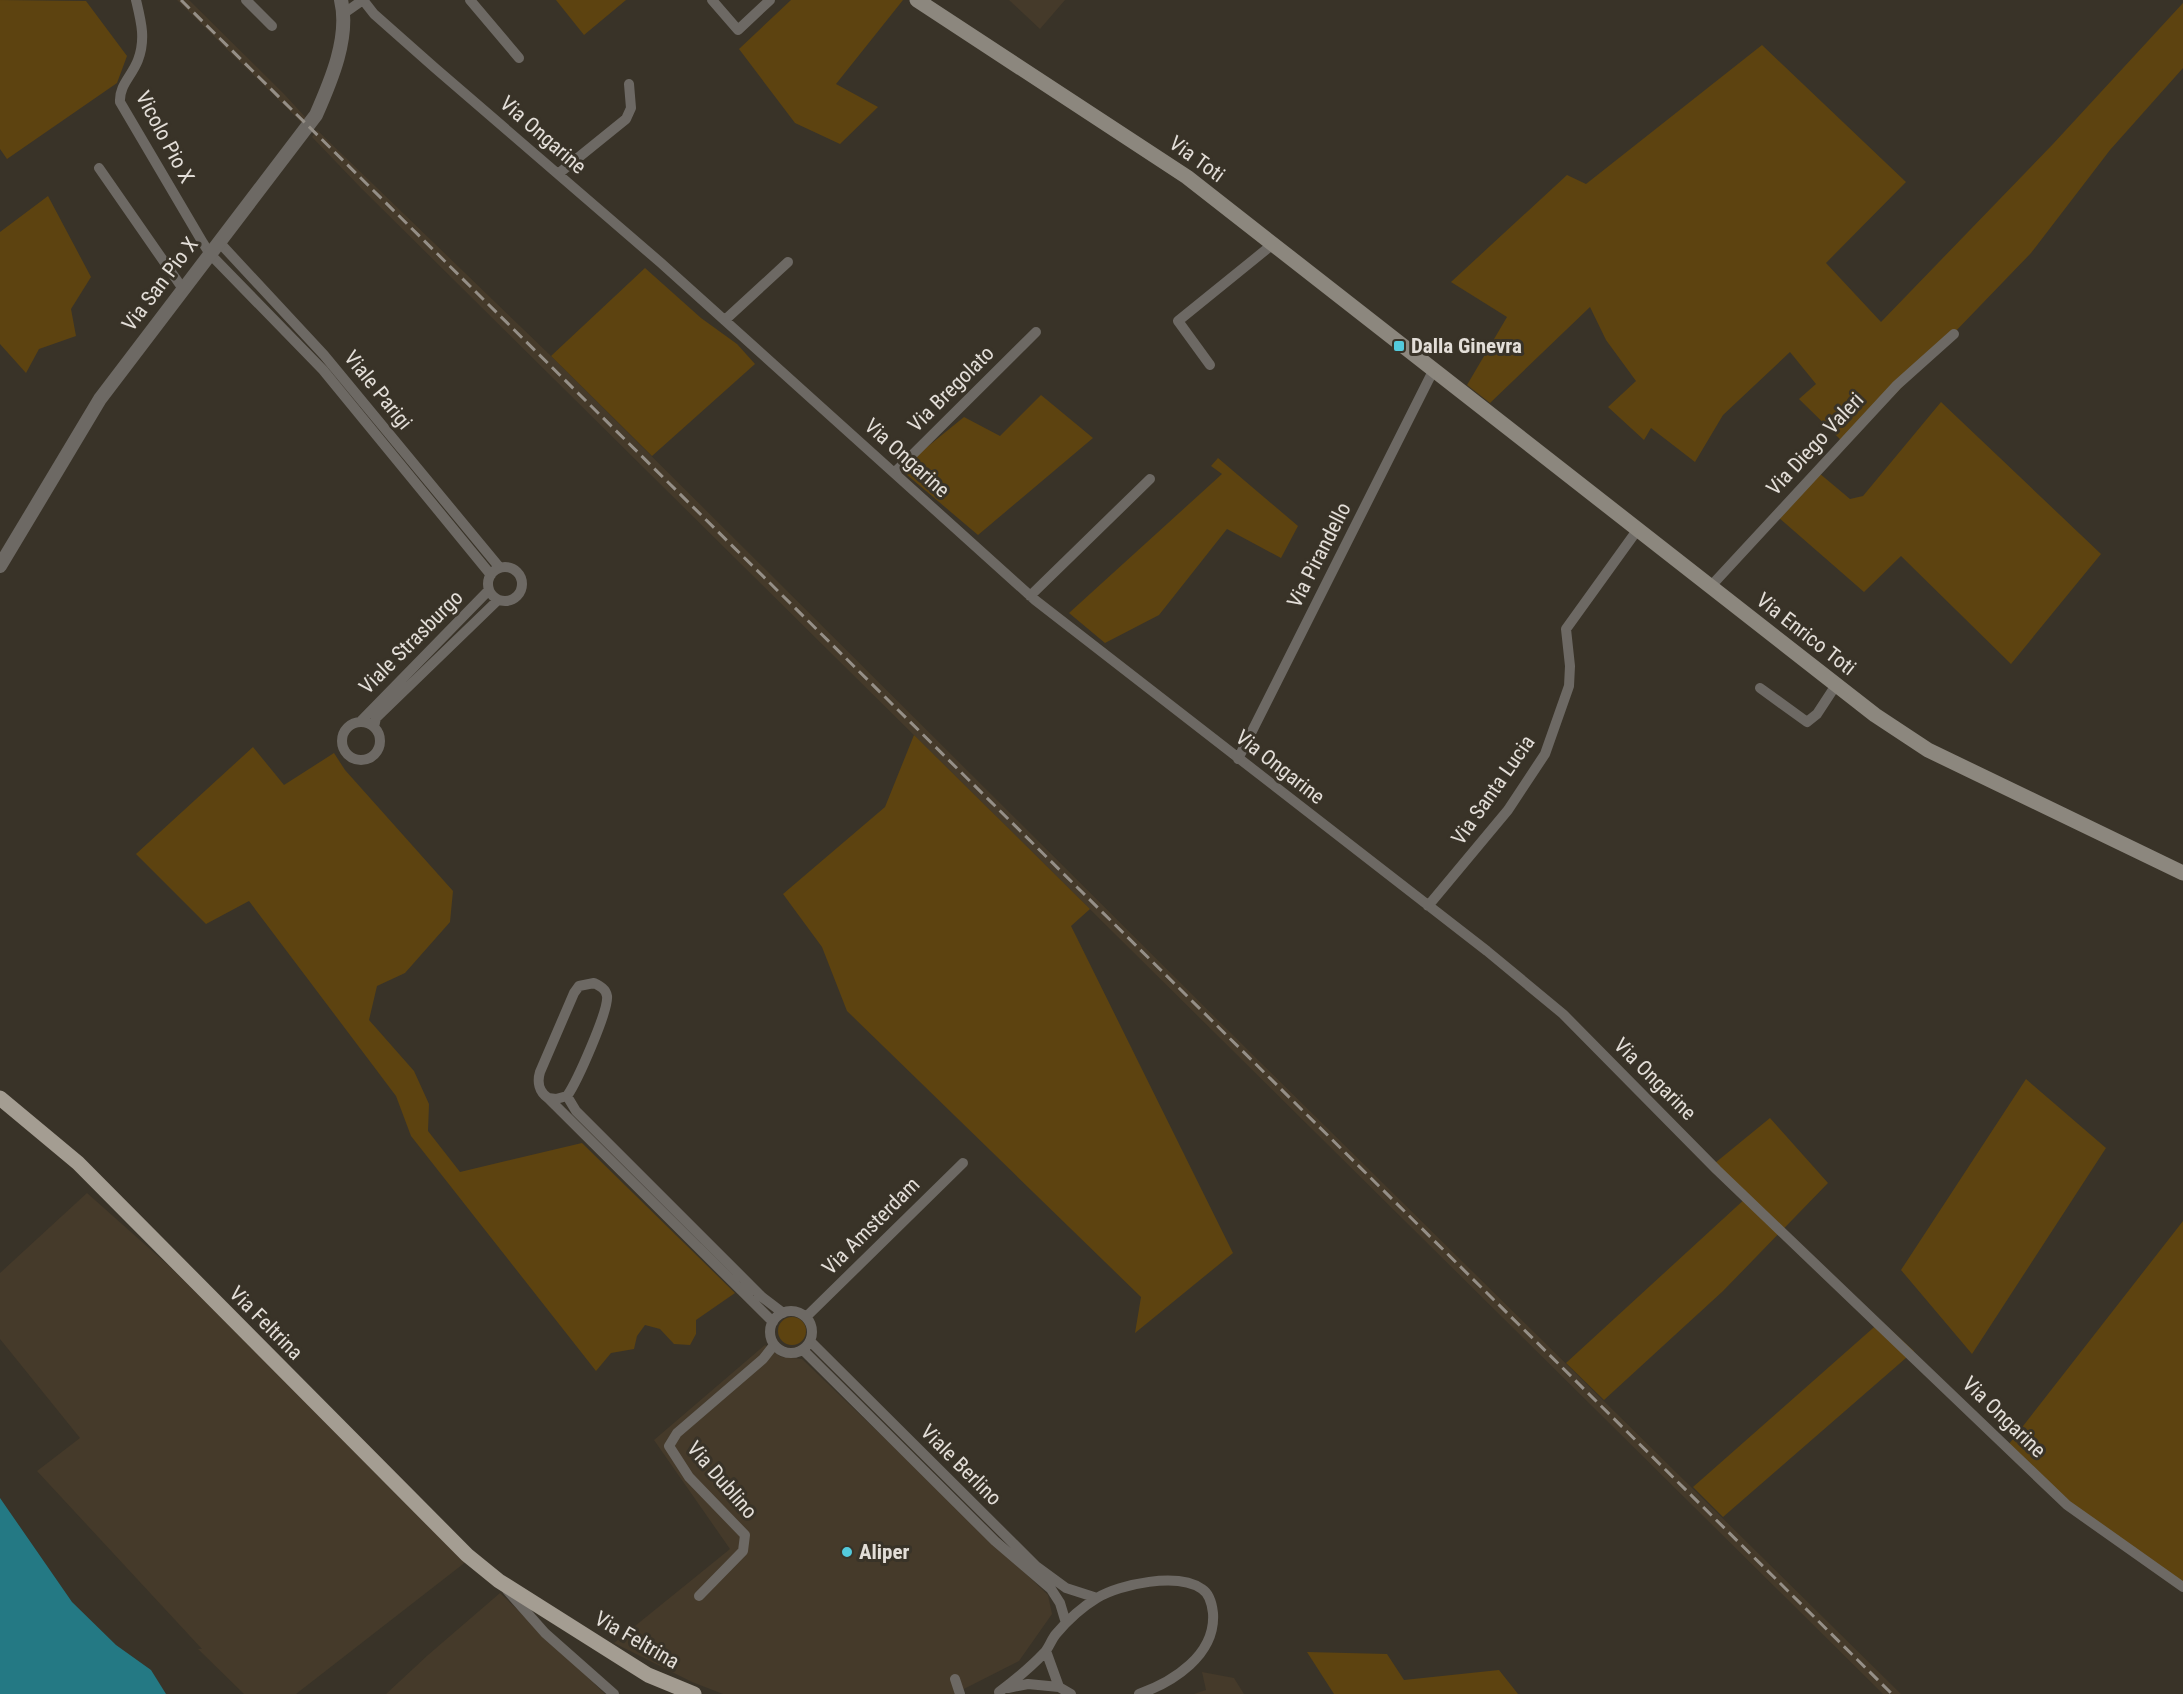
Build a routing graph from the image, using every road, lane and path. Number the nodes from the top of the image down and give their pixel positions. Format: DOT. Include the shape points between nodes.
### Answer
graph roads {
  1 [pos="136,0"];
  2 [pos="246,0"];
  3 [pos="363,0"];
  4 [pos="470,0"];
  5 [pos="712,0"];
  6 [pos="770,0"];
  7 [pos="916,0"];
  8 [pos="342,13"];
  9 [pos="272,26"];
  10 [pos="519,58"];
  11 [pos="629,84"];
  12 [pos="99,168"];
  13 [pos="558,174"];
  14 [pos="1273,244"];
  15 [pos="214,248"];
  16 [pos="788,262"];
  17 [pos="183,289"];
  18 [pos="725,321"];
  19 [pos="1036,332"];
  20 [pos="1954,334"];
  21 [pos="1210,365"];
  22 [pos="1436,370"];
  23 [pos="894,473"];
  24 [pos="1150,479"];
  25 [pos="1638,529"];
  26 [pos="0,566"];
  27 [pos="495,572"];
  28 [pos="1711,586"];
  29 [pos="489,590"];
  30 [pos="1030,596"];
  31 [pos="498,600"];
  32 [pos="1836,685"];
  33 [pos="1760,688"];
  34 [pos="360,722"];
  35 [pos="374,727"];
  36 [pos="1238,759"];
  37 [pos="2183,873"];
  38 [pos="1428,906"];
  39 [pos="567,1096"];
  40 [pos="0,1098"];
  41 [pos="548,1098"];
  42 [pos="963,1163"];
  43 [pos="783,1313"];
  44 [pos="806,1317"];
  45 [pos="773,1322"];
  46 [pos="774,1345"];
  47 [pos="806,1346"];
  48 [pos="499,1581"];
  49 [pos="2183,1587"];
  50 [pos="699,1596"];
  51 [pos="1097,1598"];
  52 [pos="1066,1623"];
  53 [pos="1046,1651"];
  54 [pos="955,1678"];
  55 [pos="1059,1687"];
  56 [pos="996,1693"];
  57 [pos="614,1694"];
  58 [pos="694,1694"];
  59 [pos="960,1694"];
  60 [pos="1071,1694"];
  61 [pos="1139,1694"];
  1 -- 15 [label="street, Vicolo Pio X" via="143,29 141,45 138,60 119,91 120,102"];
  2 -- 9 [label="street"];
  3 -- 8 [label="street, Via Ongarine"];
  3 -- 13 [label="street, Via Ongarine" via="374,14"];
  4 -- 10 [label="street"];
  5 -- 6 [label="street" via="738,30"];
  7 -- 14 [label="main road, Via Toti" via="1160,157"];
  8 -- 15 [label="street, Via San Pio X" via="331,82 316,115"];
  11 -- 13 [label="street" via="631,108 626,119"];
  12 -- 17 [label="street"];
  13 -- 18 [label="street, Via Ongarine"];
  14 -- 21 [label="street" via="1178,321"];
  14 -- 22 [label="main road, Via Toti"];
  15 -- 17 [label="street, Via San Pio X"];
  15 -- 27 [label="street, Viale Parigi" via="324,355"];
  16 -- 18 [label="street"];
  17 -- 26 [label="street, Via San Pio X" via="87,418"];
  18 -- 23 [label="street, Via Ongarine"];
  19 -- 23 [label="street, Via Bregolato"];
  20 -- 28 [label="street, Via Diego Valeri" via="1897,384"];
  22 -- 25 [label="main road, Via Enrico Toti"];
  22 -- 36 [label="street, Via Pirandello"];
  23 -- 30 [label="street, Via Ongarine"];
  24 -- 30 [label="street"];
  25 -- 28 [label="main road, Via Enrico Toti"];
  25 -- 38 [label="street, Via Santa Lucia" via="1566,629 1569,686 1545,754 1508,810"];
  27 -- 29 [label="street"];
  27 -- 31 [label="street, Viale Parigi" via="509,567 518,572 522,588 512,600"];
  28 -- 32 [label="main road, Via Enrico Toti"];
  29 -- 31 [label="street"];
  29 -- 34 [label="street, Viale Strasburgo"];
  30 -- 36 [label="street, Via Ongarine"];
  31 -- 35 [label="street, Viale Strasburgo" via="376,718"];
  32 -- 33 [label="street" via="1807,722"];
  32 -- 37 [label="main road, Via Enrico Toti" via="1928,750"];
  34 -- 35 [label="street, Viale Strasburgo"];
  34 -- 35 [label="street, Viale Strasburgo" via="346,729 342,741 346,753 357,759 368,758 378,748 380,737"];
  36 -- 38 [label="street, Via Ongarine"];
  38 -- 49 [label="street, Via Ongarine" via="1563,1014 1717,1170 2067,1505"];
  39 -- 41 [label="street"];
  39 -- 41 [label="street" via="605,1012 607,996 594,983 579,986 574,993 540,1072 540,1087"];
  39 -- 43 [label="street" via="576,1111 762,1297"];
  40 -- 48 [label="main road, Via Feltrina" via="78,1163 371,1460 467,1555"];
  41 -- 45 [label="street"];
  42 -- 44 [label="street, Via Amsterdam"];
  43 -- 44 [label="street" via="795,1312"];
  43 -- 45 [label="street"];
  44 -- 47 [label="street" via="812,1329"];
  45 -- 46 [label="street" via="770,1334"];
  46 -- 47 [label="street" via="785,1353"];
  46 -- 50 [label="street, Via Dublino" via="677,1433 669,1446 689,1477 745,1535 743,1551"];
  47 -- 51 [label="street, Viale Berlino" via="1036,1566 1066,1588"];
  47 -- 52 [label="street, Viale Berlino" via="1003,1549 1051,1589"];
  48 -- 57 [label="street, Via Feltrina" via="552,1640"];
  48 -- 58 [label="main road, Via Feltrina" via="648,1675"];
  51 -- 52 [label="street"];
  51 -- 61 [label="street" via="1136,1584 1159,1581 1188,1583 1203,1590 1212,1603 1210,1636 1198,1657 1179,1675"];
  52 -- 53 [label="street"];
  53 -- 55 [label="street"];
  53 -- 56 [label="street"];
  54 -- 59 [label="street"];
  55 -- 56 [label="street" via="1028,1684"];
  55 -- 60 [label="street"];
}
